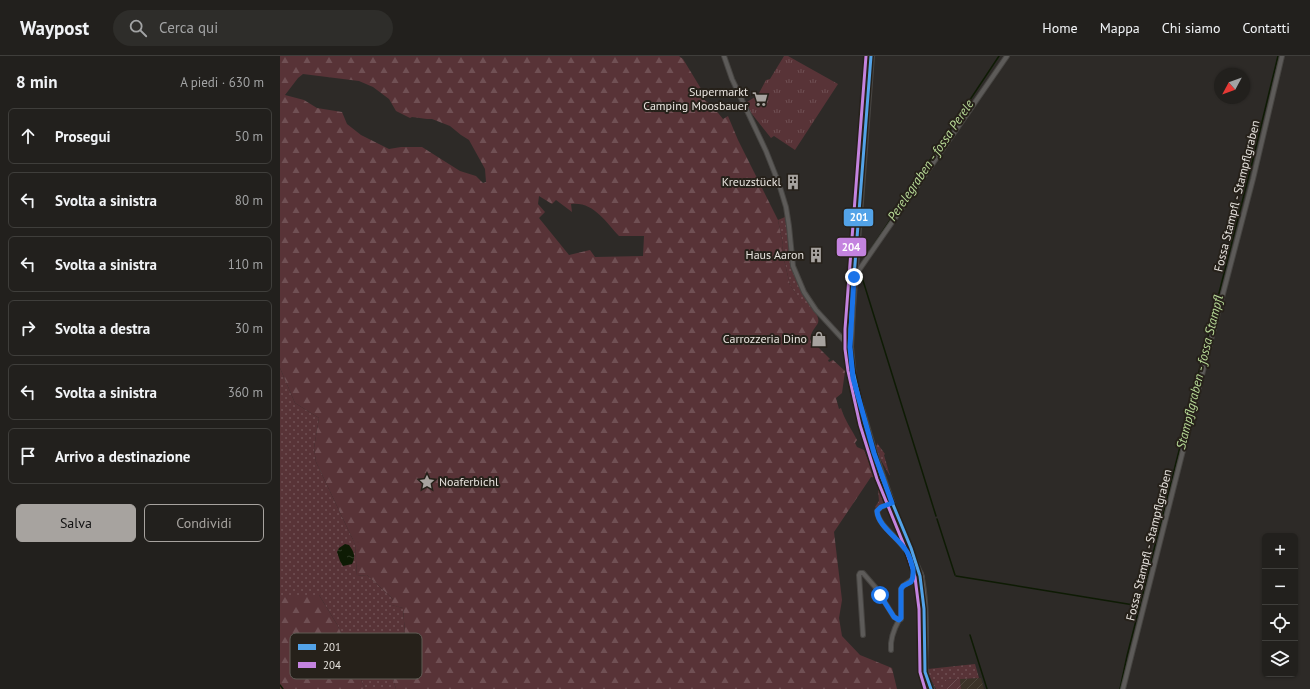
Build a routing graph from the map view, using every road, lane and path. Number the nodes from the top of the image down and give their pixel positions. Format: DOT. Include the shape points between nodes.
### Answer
graph roads {
  1 [pos="724,56"];
  2 [pos="871,56"];
  3 [pos="1007,56"];
  4 [pos="1282,56"];
  5 [pos="855,270"];
  6 [pos="850,347"];
  7 [pos="892,503"];
  8 [pos="899,620"];
  9 [pos="863,635"];
  10 [pos="892,650"];
  11 [pos="931,689"];
  12 [pos="1123,689"];
  1 -- 6 [label="street" via="779,184 787,213 793,266 804,292 816,310"];
  2 -- 5 [label="main road"];
  3 -- 5 [label="street" via="859,270"];
  4 -- 12 [label="street, Fossa Stampfl - Stampflgraben"];
  5 -- 6 [label="main road"];
  6 -- 7 [label="main road" via="857,395"];
  7 -- 8 [label="street" via="881,507 877,515 908,553 914,576 911,582 901,589"];
  7 -- 11 [label="main road" via="921,577 925,643 923,664 924,674"];
  8 -- 9 [label="street" via="894,617 876,588 863,573 860,573"];
  8 -- 10 [label="street" via="891,640"];
}
